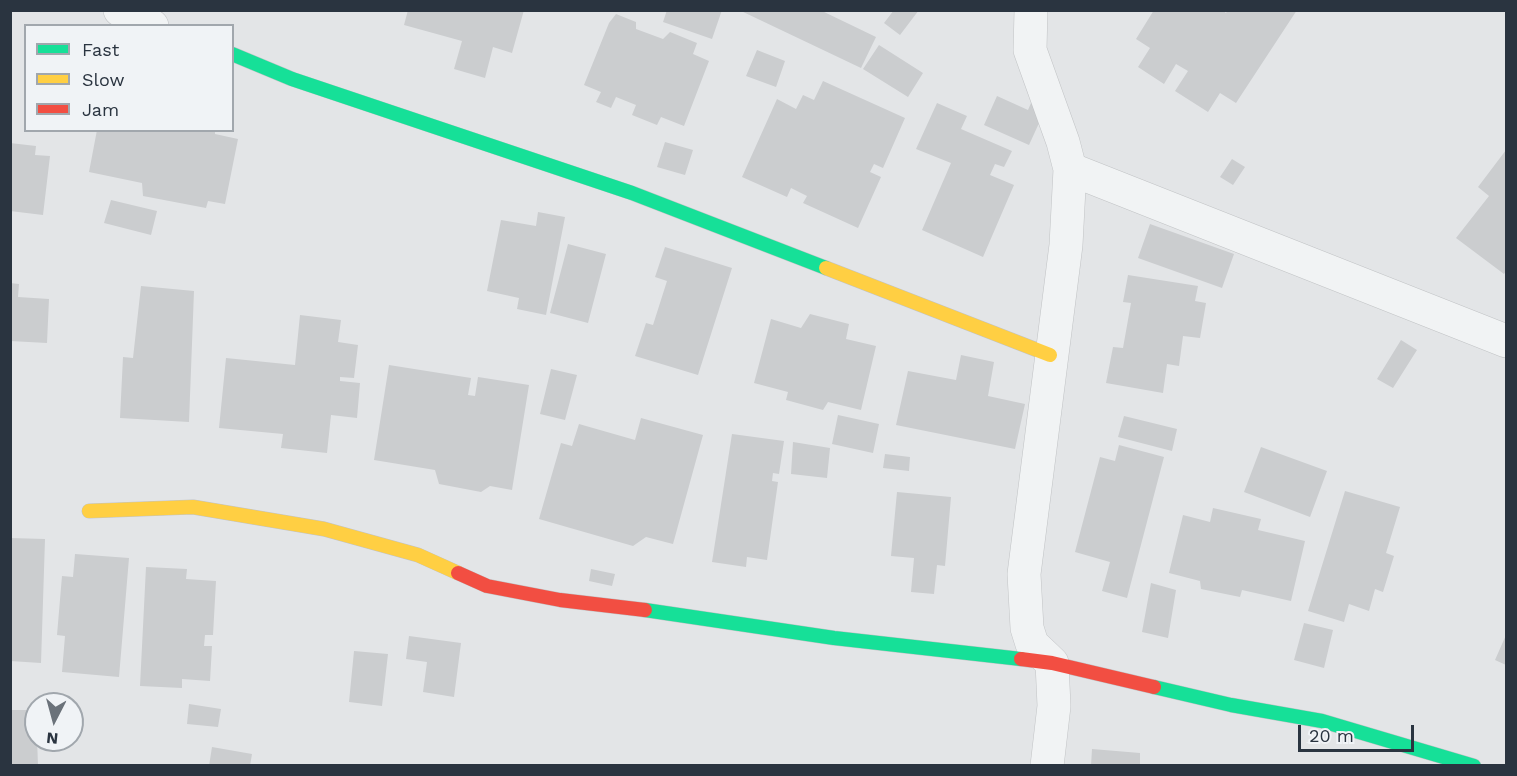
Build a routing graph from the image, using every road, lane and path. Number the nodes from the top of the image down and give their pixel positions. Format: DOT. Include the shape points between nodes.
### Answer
graph roads {
  1 [pos="120,10"];
  2 [pos="1031,10"];
  3 [pos="148,24"];
  4 [pos="234,55"];
  5 [pos="1070,170"];
  6 [pos="1506,341"];
  7 [pos="1050,355"];
  8 [pos="88,511"];
  9 [pos="1052,663"];
  10 [pos="1047,765"];
  11 [pos="1474,765"];
  1 -- 3 [label="street"];
  2 -- 5 [label="street" via="1030,50"];
  4 -- 7 [label="street" via="292,79 632,193"];
  5 -- 6 [label="street"];
  5 -- 7 [label="street" via="1066,245"];
  7 -- 9 [label="street" via="1024,574 1024,605 1032,644"];
  8 -- 9 [label="street" via="193,507 324,529 418,555 487,586 560,600"];
  9 -- 10 [label="street" via="1054,706"];
  9 -- 11 [label="street" via="1231,705 1322,721"];
}
